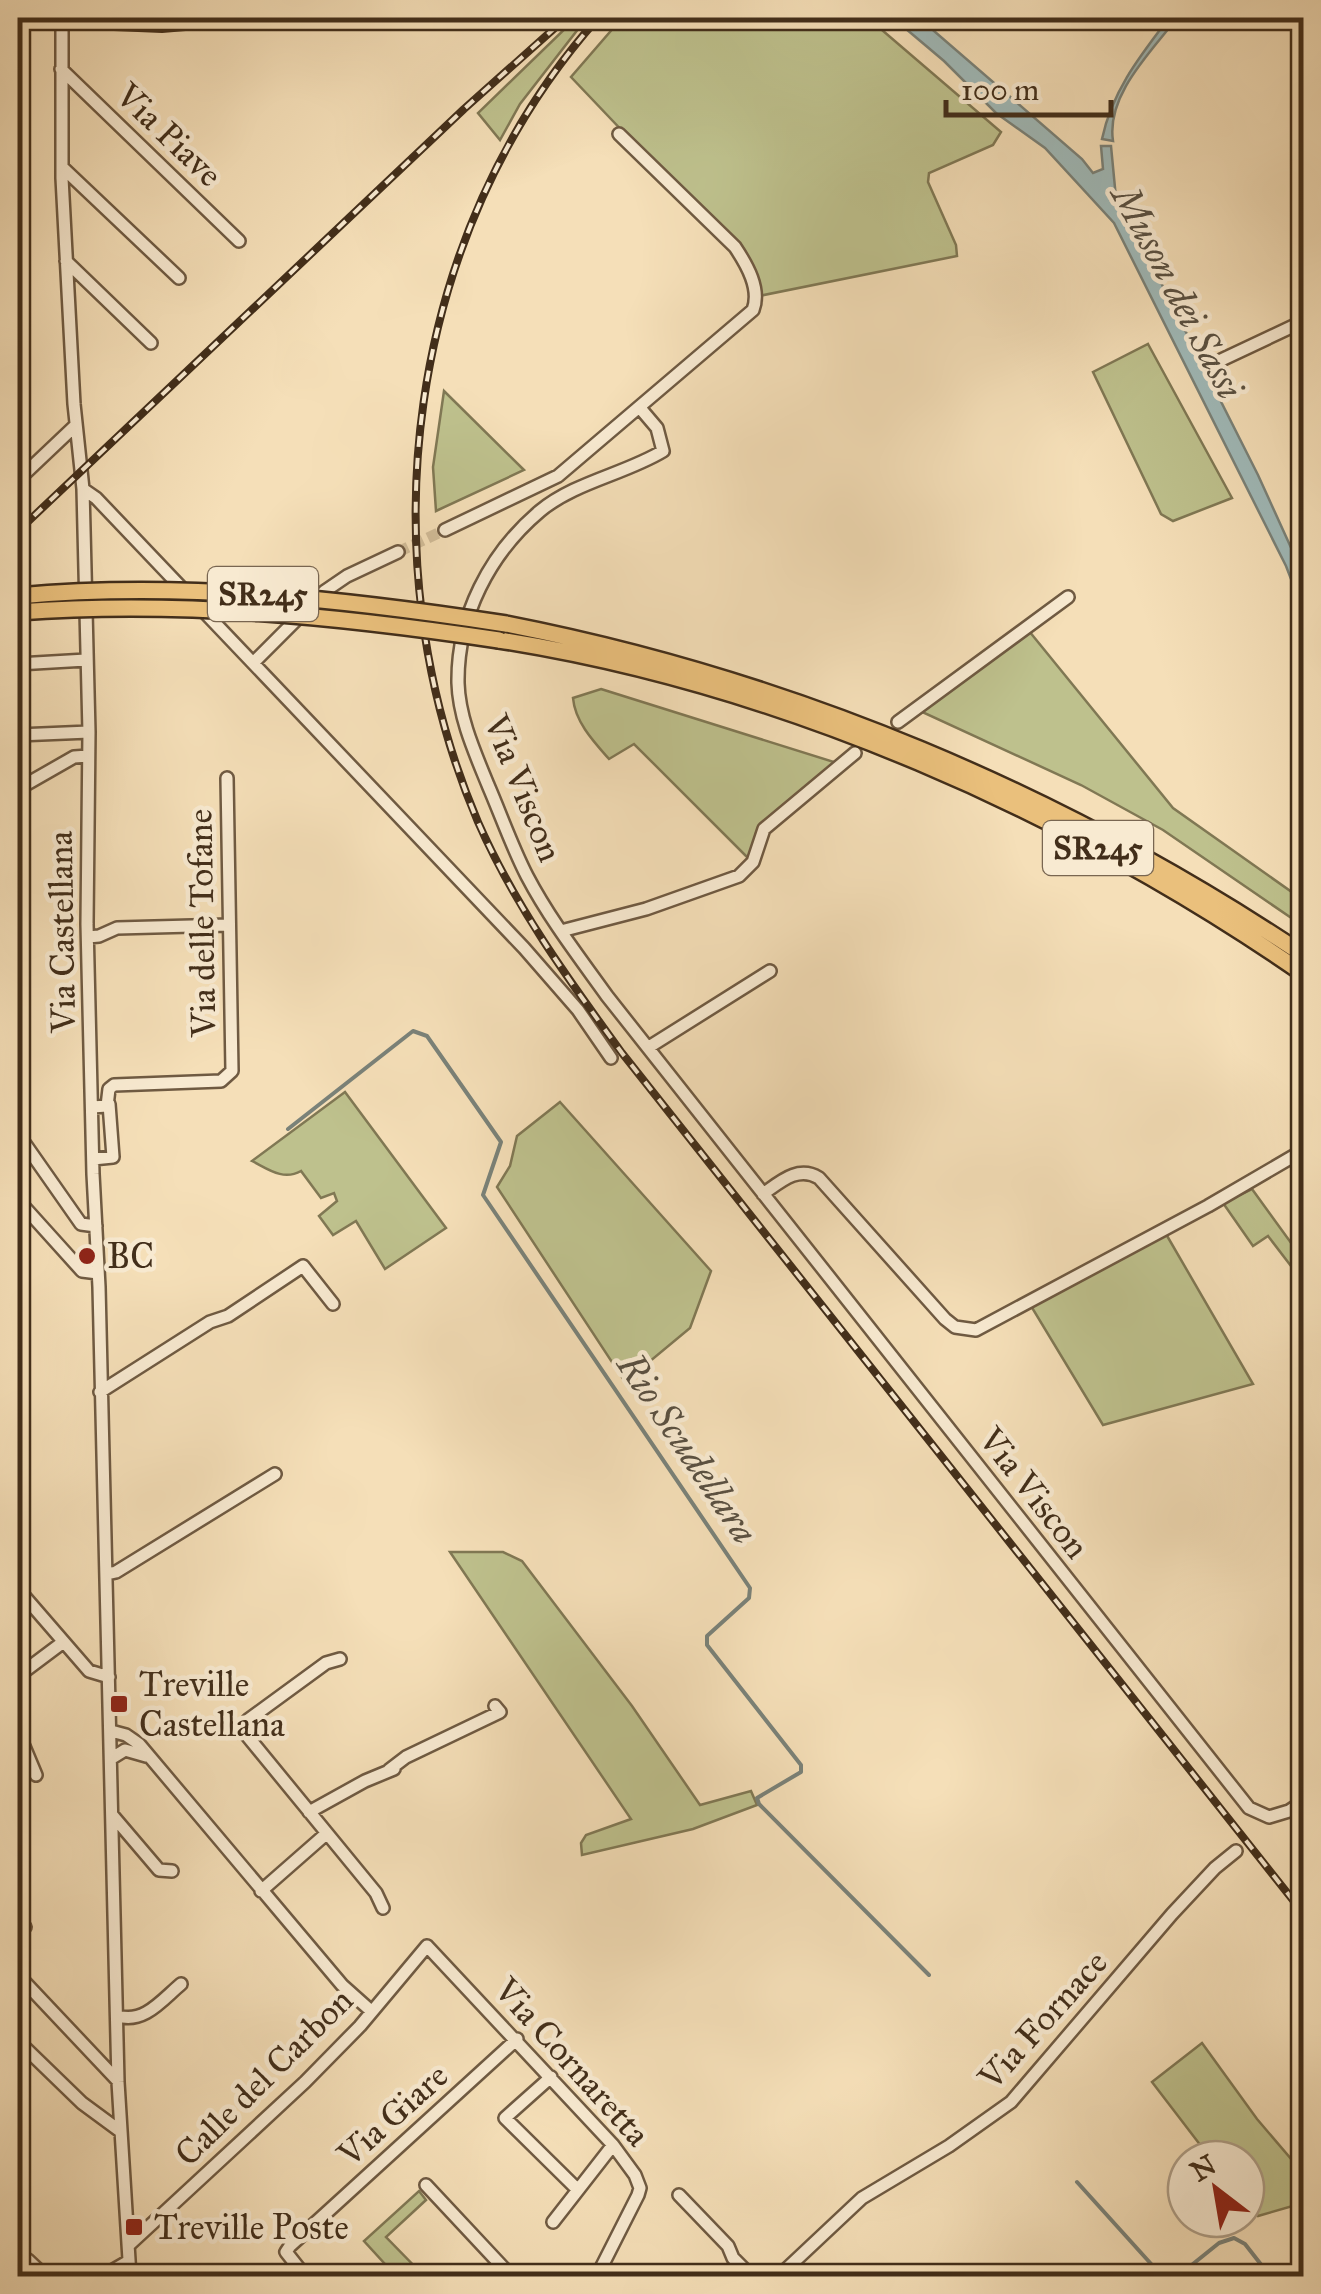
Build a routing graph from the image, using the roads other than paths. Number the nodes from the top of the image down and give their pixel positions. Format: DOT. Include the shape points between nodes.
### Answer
graph roads {
  1 [pos="62,18"];
  2 [pos="61,68"];
  3 [pos="620,134"];
  4 [pos="62,167"];
  5 [pos="239,240"];
  6 [pos="66,261"];
  7 [pos="180,278"];
  8 [pos="1304,320"];
  9 [pos="151,343"];
  10 [pos="1217,362"];
  11 [pos="640,408"];
  12 [pos="76,426"];
  13 [pos="81,472"];
  14 [pos="19,475"];
  15 [pos="83,489"];
  16 [pos="446,530"];
  17 [pos="398,552"];
  18 [pos="18,596"];
  19 [pos="1068,597"];
  20 [pos="18,612"];
  21 [pos="86,660"];
  22 [pos="18,664"];
  23 [pos="253,664"];
  24 [pos="898,722"];
  25 [pos="89,732"];
  26 [pos="18,735"];
  27 [pos="855,753"];
  28 [pos="88,756"];
  29 [pos="227,778"];
  30 [pos="18,789"];
  31 [pos="229,926"];
  32 [pos="561,931"];
  33 [pos="88,936"];
  34 [pos="1304,955"];
  35 [pos="770,970"];
  36 [pos="1304,974"];
  37 [pos="649,1047"];
  38 [pos="612,1058"];
  39 [pos="109,1104"];
  40 [pos="92,1107"];
  41 [pos="18,1134"];
  42 [pos="1304,1150"];
  43 [pos="92,1159"];
  44 [pos="763,1194"];
  45 [pos="18,1200"];
  46 [pos="96,1226"];
  47 [pos="98,1273"];
  48 [pos="332,1304"];
  49 [pos="100,1392"];
  50 [pos="275,1474"];
  51 [pos="107,1574"];
  52 [pos="18,1589"];
  53 [pos="62,1643"];
  54 [pos="340,1659"];
  55 [pos="18,1676"];
  56 [pos="110,1677"];
  57 [pos="495,1706"];
  58 [pos="111,1731"];
  59 [pos="18,1732"];
  60 [pos="146,1756"];
  61 [pos="112,1758"];
  62 [pos="36,1775"];
  63 [pos="1304,1801"];
  64 [pos="309,1812"];
  65 [pos="113,1816"];
  66 [pos="326,1834"];
  67 [pos="1236,1851"];
  68 [pos="172,1871"];
  69 [pos="261,1890"];
  70 [pos="382,1908"];
  71 [pos="432,1948"];
  72 [pos="18,1976"];
  73 [pos="181,1984"];
  74 [pos="370,2010"];
  75 [pos="118,2016"];
  76 [pos="517,2039"];
  77 [pos="18,2041"];
  78 [pos="551,2076"];
  79 [pos="118,2082"];
  80 [pos="120,2131"];
  81 [pos="613,2144"];
  82 [pos="426,2185"];
  83 [pos="577,2189"];
  84 [pos="679,2195"];
  85 [pos="552,2222"];
  86 [pos="129,2245"];
  87 [pos="28,2260"];
  88 [pos="130,2261"];
  89 [pos="498,2262"];
  90 [pos="44,2276"];
  91 [pos="103,2276"];
  92 [pos="130,2276"];
  93 [pos="305,2276"];
  94 [pos="485,2276"];
  95 [pos="512,2276"];
  96 [pos="596,2276"];
  97 [pos="751,2276"];
  98 [pos="779,2276"];
  1 -- 2 [label="street, Via Piave"];
  2 -- 4 [label="street, Via Piave"];
  2 -- 5 [label="street, Via Piave"];
  3 -- 11 [label="street" via="735,247 756,303"];
  4 -- 6 [label="street, Via Piave"];
  4 -- 7 [label="street"];
  6 -- 9 [label="street"];
  6 -- 12 [label="street, Via Piave"];
  8 -- 10 [label="street"];
  11 -- 16 [label="street" via="558,476"];
  11 -- 32 [label="street, Via Viscon" via="657,428 663,451 561,497 494,556 461,652 458,687 470,738 528,876"];
  12 -- 13 [label="street, Via Piave"];
  12 -- 14 [label="street"];
  13 -- 15 [label="street, Via Castellana"];
  15 -- 21 [label="street, Via Castellana"];
  15 -- 23 [label="street"];
  17 -- 23 [label="street" via="325,592"];
  18 -- 34 [label="highway, SR245, bridge" via="236,592 369,604 579,638 718,674 869,728 1051,807 1164,867"];
  19 -- 24 [label="street"];
  20 -- 36 [label="highway, SR245, bridge" via="191,607 326,616 600,659 712,688 928,768 1037,817 1135,868"];
  21 -- 22 [label="street"];
  21 -- 25 [label="street, Via Castellana"];
  23 -- 38 [label="street" via="553,980"];
  25 -- 26 [label="street"];
  25 -- 28 [label="street, Via Castellana"];
  27 -- 32 [label="street" via="764,829 751,866 740,876"];
  28 -- 30 [label="street" via="74,757"];
  28 -- 33 [label="street, Via Castellana"];
  29 -- 31 [label="street, Via delle Tofane"];
  31 -- 33 [label="street" via="117,928"];
  31 -- 39 [label="street, Via delle Tofane" via="230,1075 221,1081 114,1085"];
  32 -- 37 [label="street, Via Viscon"];
  33 -- 40 [label="street, Via Castellana"];
  35 -- 37 [label="street"];
  37 -- 44 [label="street, Via Viscon"];
  39 -- 40 [label="street"];
  39 -- 43 [label="street" via="113,1157"];
  40 -- 43 [label="street, Via Castellana"];
  41 -- 46 [label="street" via="81,1224"];
  42 -- 44 [label="street" via="976,1330 945,1319 810,1172"];
  43 -- 46 [label="street, Via Castellana"];
  44 -- 63 [label="street, Via Viscon" via="1249,1808 1269,1817"];
  45 -- 47 [label="street" via="82,1271"];
  46 -- 47 [label="street, Via Castellana"];
  47 -- 49 [label="street, Via Castellana"];
  48 -- 49 [label="street" via="303,1266"];
  49 -- 51 [label="street, Via Castellana"];
  50 -- 51 [label="street"];
  51 -- 56 [label="street, Via Castellana"];
  52 -- 53 [label="street"];
  53 -- 55 [label="street"];
  53 -- 56 [label="street" via="89,1671"];
  54 -- 64 [label="street" via="245,1725"];
  56 -- 58 [label="street, Via Castellana"];
  57 -- 64 [label="street" via="500,1712"];
  58 -- 60 [label="street" via="134,1740"];
  58 -- 61 [label="street, Via Castellana"];
  59 -- 62 [label="street"];
  60 -- 61 [label="street" via="125,1750"];
  60 -- 69 [label="street"];
  61 -- 65 [label="street, Via Castellana"];
  64 -- 66 [label="street"];
  65 -- 68 [label="street" via="158,1870"];
  65 -- 75 [label="street, Via Castellana"];
  66 -- 69 [label="street"];
  66 -- 70 [label="street"];
  67 -- 98 [label="street, Via Fornace" via="1011,2102 862,2198"];
  69 -- 74 [label="street"];
  71 -- 74 [label="street, Calle del Carbon"];
  71 -- 76 [label="street, Via Cornaretta"];
  72 -- 79 [label="street"];
  73 -- 75 [label="street" via="142,2016"];
  74 -- 86 [label="street, Calle del Carbon" via="305,2082"];
  75 -- 79 [label="street, Via Castellana"];
  76 -- 78 [label="street, Via Cornaretta"];
  76 -- 93 [label="street, Via Giare" via="290,2246 289,2260"];
  77 -- 80 [label="street"];
  78 -- 81 [label="street, Via Cornaretta"];
  78 -- 83 [label="street" via="505,2118"];
  79 -- 80 [label="street, Via Castellana"];
  80 -- 86 [label="street, Via Castellana"];
  81 -- 83 [label="street"];
  81 -- 96 [label="street, Via Cornaretta" via="640,2188"];
  82 -- 89 [label="street"];
  83 -- 85 [label="street"];
  84 -- 97 [label="street"];
  86 -- 88 [label="street, Via Castellana"];
  87 -- 90 [label="street"];
  88 -- 91 [label="street"];
  88 -- 92 [label="street, Via Castellana"];
  89 -- 94 [label="street"];
  89 -- 95 [label="street"];
}
